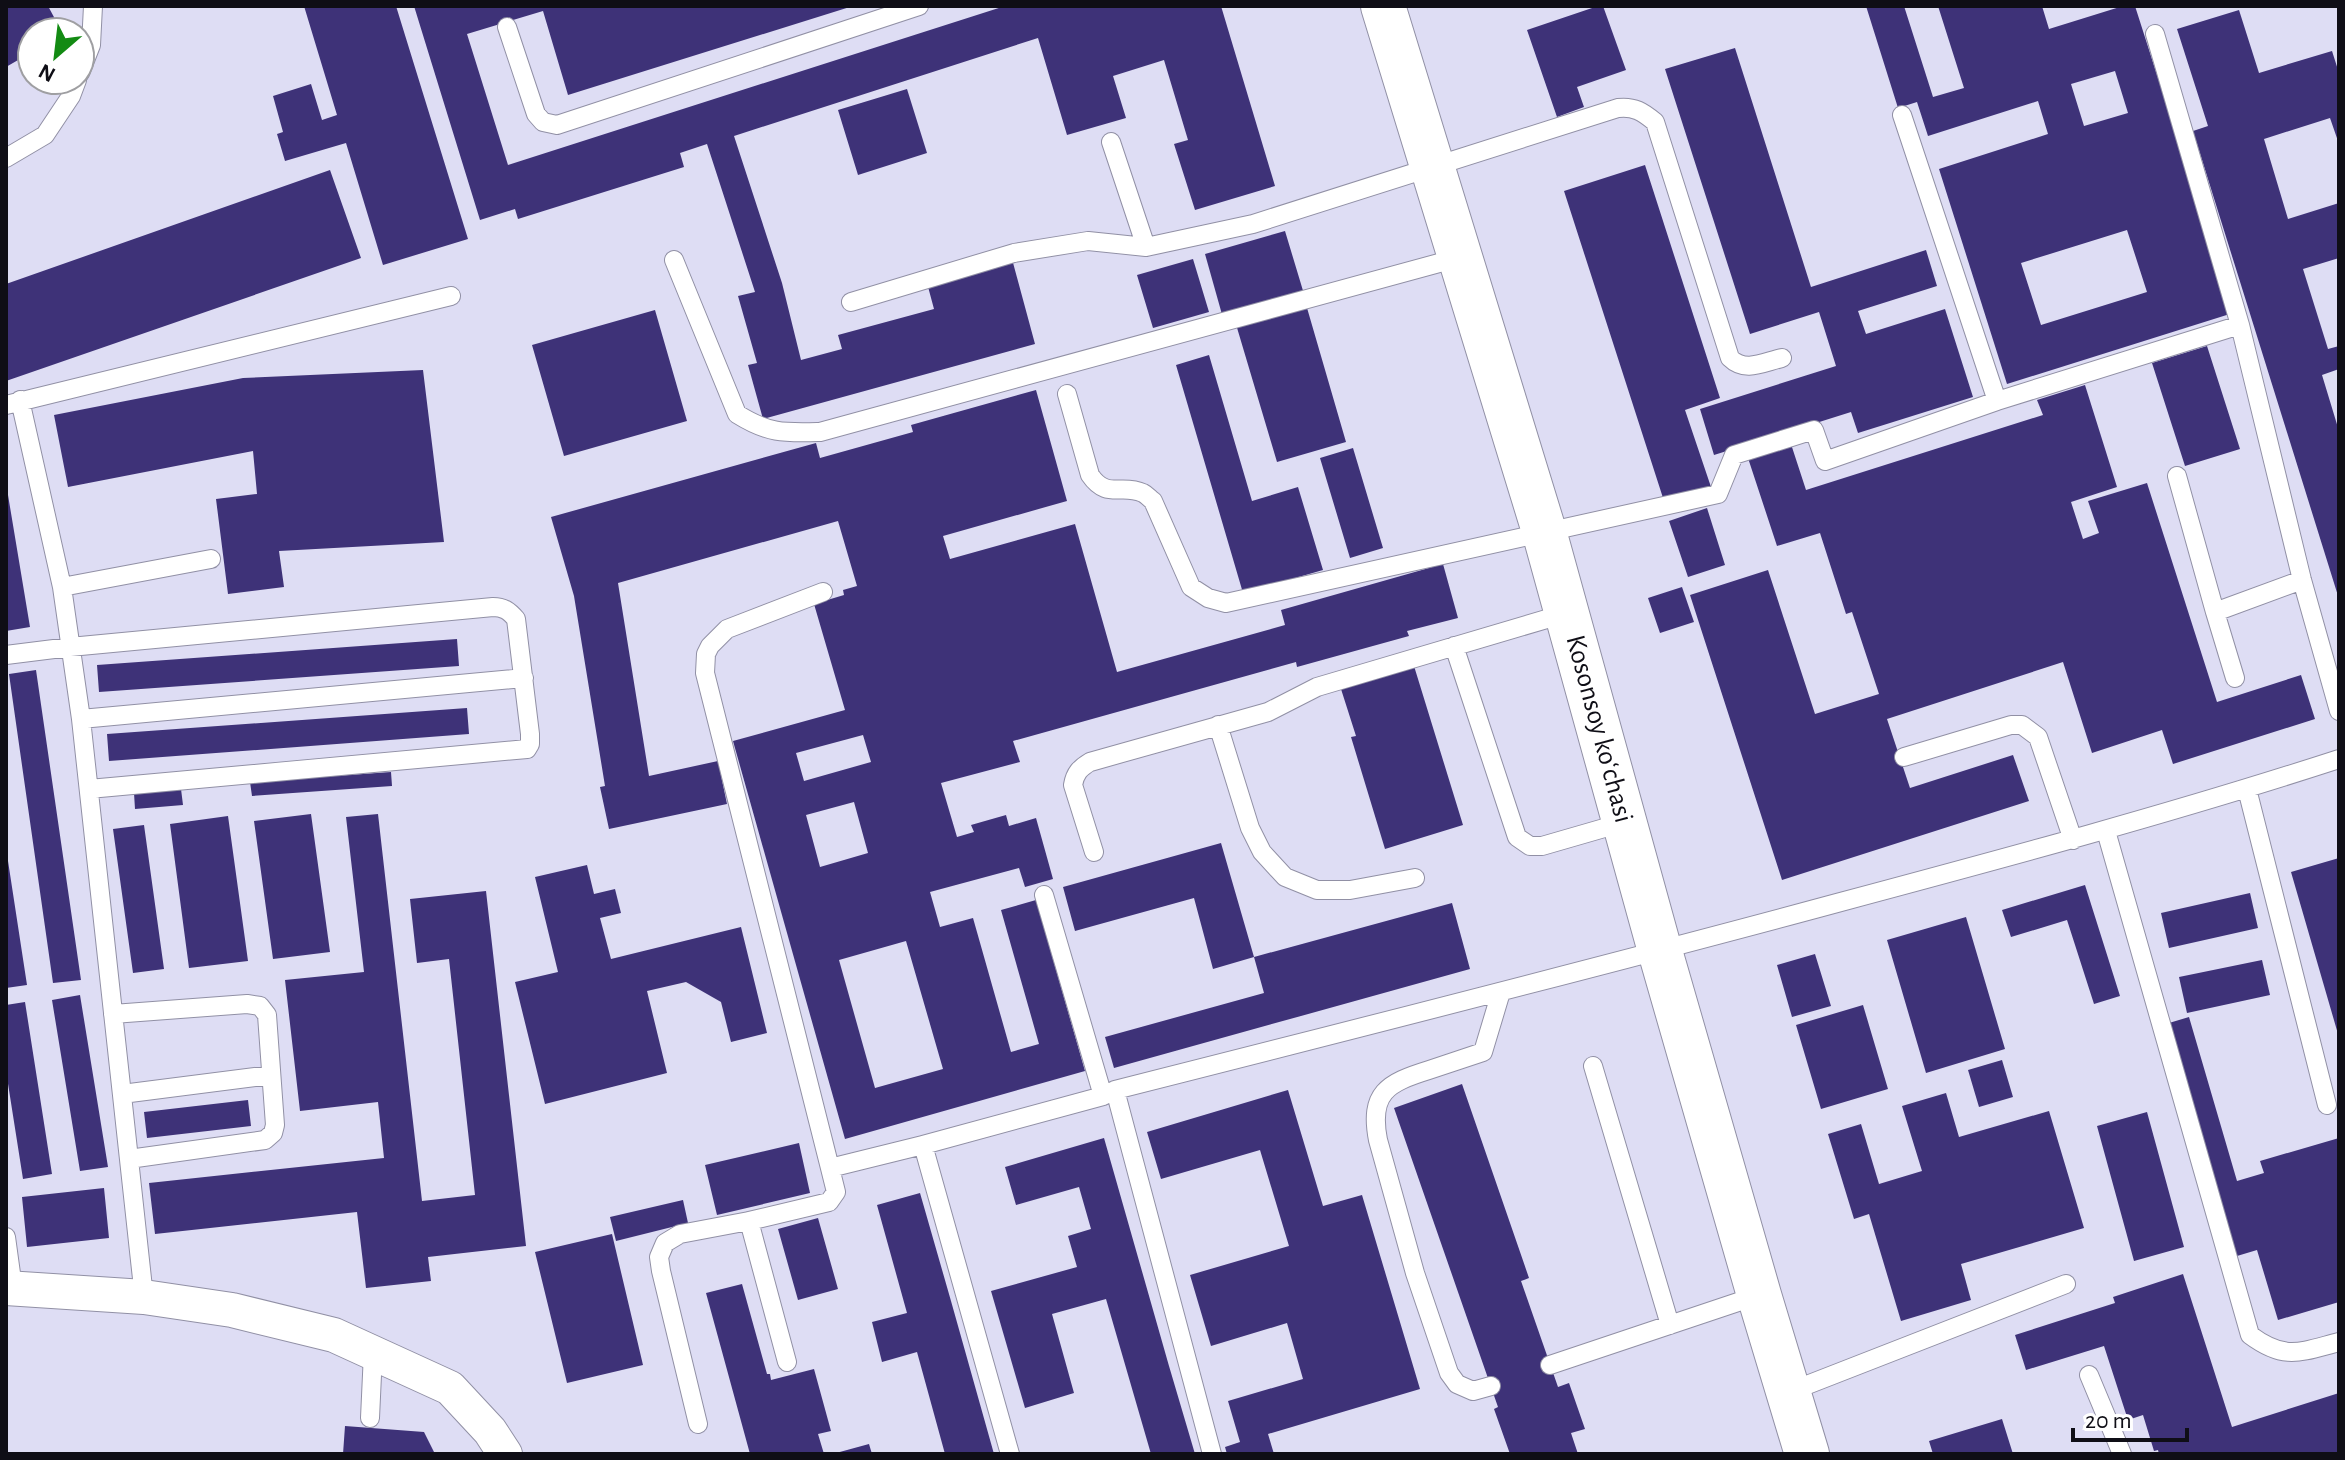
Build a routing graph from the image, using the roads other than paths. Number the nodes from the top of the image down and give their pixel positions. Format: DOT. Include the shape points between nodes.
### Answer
graph roads {
  1 [pos="919,6"];
  2 [pos="1383,6"];
  3 [pos="507,27"];
  4 [pos="2155,34"];
  5 [pos="71,96"];
  6 [pos="1902,115"];
  7 [pos="1111,142"];
  8 [pos="6,158"];
  9 [pos="1433,166"];
  10 [pos="1146,247"];
  11 [pos="1461,257"];
  12 [pos="674,260"];
  13 [pos="451,296"];
  14 [pos="851,302"];
  15 [pos="2240,325"];
  16 [pos="1782,358"];
  17 [pos="1067,394"];
  18 [pos="1997,401"];
  19 [pos="13,402"];
  20 [pos="2177,476"];
  21 [pos="1544,531"];
  22 [pos="211,559"];
  23 [pos="2302,580"];
  24 [pos="62,587"];
  25 [pos="823,592"];
  26 [pos="2215,612"];
  27 [pos="1568,613"];
  28 [pos="1454,646"];
  29 [pos="70,647"];
  30 [pos="6,655"];
  31 [pos="524,678"];
  32 [pos="2235,678"];
  33 [pos="2339,711"];
  34 [pos="81,719"];
  35 [pos="1218,725"];
  36 [pos="1904,757"];
  37 [pos="2339,759"];
  38 [pos="89,789"];
  39 [pos="2247,789"];
  40 [pos="1625,822"];
  41 [pos="2106,831"];
  42 [pos="2073,840"];
  43 [pos="1094,852"];
  44 [pos="1415,878"];
  45 [pos="1044,895"];
  46 [pos="1660,951"];
  47 [pos="1501,992"];
  48 [pos="113,1014"];
  49 [pos="1593,1066"];
  50 [pos="271,1075"];
  51 [pos="1109,1093"];
  52 [pos="122,1094"];
  53 [pos="2327,1105"];
  54 [pos="923,1145"];
  55 [pos="129,1159"];
  56 [pos="830,1168"];
  57 [pos="749,1221"];
  58 [pos="6,1237"];
  59 [pos="2066,1284"];
  60 [pos="10,1288"];
  61 [pos="1759,1295"];
  62 [pos="144,1297"];
  63 [pos="1670,1325"];
  64 [pos="2339,1342"];
  65 [pos="373,1353"];
  66 [pos="787,1362"];
  67 [pos="1550,1365"];
  68 [pos="2089,1375"];
  69 [pos="1491,1386"];
  70 [pos="1789,1392"];
  71 [pos="370,1418"];
  72 [pos="698,1424"];
  73 [pos="505,1454"];
  74 [pos="1010,1454"];
  75 [pos="1212,1454"];
  76 [pos="1807,1454"];
  77 [pos="2122,1454"];
  1 -- 3 [label="lane" via="557,125 536,114"];
  2 -- 9 [label="main road, Kosonsoy koʻchasi"];
  4 -- 15 [label="lane"];
  5 -- 8 [label="lane" via="45,135"];
  6 -- 18 [label="lane"];
  7 -- 10 [label="lane"];
  9 -- 10 [label="lane" via="1253,224"];
  9 -- 11 [label="main road, Kosonsoy koʻchasi"];
  9 -- 16 [label="lane" via="1618,108 1643,112 1655,122 1730,358 1749,366"];
  10 -- 14 [label="lane" via="1088,241 1014,253"];
  11 -- 12 [label="lane" via="820,432 783,433 737,414"];
  11 -- 21 [label="main road, Kosonsoy koʻchasi"];
  13 -- 19 [label="lane"];
  15 -- 18 [label="lane"];
  15 -- 23 [label="lane"];
  17 -- 21 [label="lane" via="1096,484 1142,493 1153,501 1191,587 1208,598 1226,603"];
  18 -- 21 [label="lane" via="1825,461 1814,430 1777,440 1734,455 1718,494"];
  19 -- 24 [label="lane"];
  20 -- 26 [label="lane"];
  21 -- 27 [label="main road, Kosonsoy koʻchasi"];
  22 -- 24 [label="lane"];
  23 -- 26 [label="lane"];
  23 -- 33 [label="lane"];
  24 -- 29 [label="lane"];
  25 -- 56 [label="lane" via="727,629 706,654 705,673"];
  26 -- 32 [label="lane"];
  27 -- 28 [label="lane"];
  27 -- 40 [label="main road, Kosonsoy koʻchasi"];
  28 -- 35 [label="lane" via="1317,687 1268,712"];
  28 -- 40 [label="lane" via="1517,837 1530,846 1542,846"];
  29 -- 30 [label="lane"];
  29 -- 31 [label="lane" via="501,607 516,619"];
  29 -- 34 [label="lane"];
  31 -- 34 [label="lane"];
  31 -- 38 [label="lane" via="530,744 520,752"];
  34 -- 38 [label="lane"];
  35 -- 43 [label="lane" via="1090,762 1074,775"];
  35 -- 44 [label="lane" via="1250,828 1262,852 1285,877 1317,890 1350,890"];
  36 -- 42 [label="lane" via="2022,725 2038,737"];
  37 -- 39 [label="lane"];
  38 -- 48 [label="lane"];
  39 -- 41 [label="lane"];
  39 -- 53 [label="lane"];
  40 -- 46 [label="main road, Kosonsoy koʻchasi"];
  41 -- 42 [label="lane"];
  41 -- 64 [label="lane" via="2250,1335 2294,1353"];
  42 -- 46 [label="lane"];
  45 -- 51 [label="lane"];
  46 -- 47 [label="lane"];
  46 -- 61 [label="main road, Kosonsoy koʻchasi"];
  47 -- 51 [label="lane"];
  47 -- 69 [label="lane" via="1483,1052 1400,1079 1386,1089 1374,1119 1415,1273 1449,1373 1473,1391"];
  48 -- 50 [label="lane" via="260,1006 267,1015"];
  48 -- 52 [label="lane"];
  49 -- 63 [label="lane"];
  50 -- 52 [label="lane"];
  50 -- 55 [label="lane" via="275,1125 265,1140"];
  51 -- 54 [label="lane"];
  51 -- 75 [label="lane"];
  52 -- 55 [label="lane"];
  54 -- 56 [label="lane"];
  54 -- 74 [label="lane"];
  55 -- 62 [label="lane"];
  56 -- 57 [label="lane" via="836,1192 829,1202"];
  57 -- 66 [label="lane"];
  57 -- 72 [label="lane" via="680,1234 665,1243 659,1257"];
  58 -- 60 [label="lane"];
  59 -- 70 [label="lane"];
  60 -- 62 [label="street"];
  61 -- 63 [label="lane"];
  61 -- 70 [label="main road, Kosonsoy koʻchasi"];
  62 -- 65 [label="street" via="261,1317 334,1335"];
  63 -- 67 [label="lane"];
  65 -- 71 [label="lane"];
  65 -- 73 [label="street" via="450,1388"];
  68 -- 77 [label="lane"];
  70 -- 76 [label="main road, Kosonsoy koʻchasi"];
}
